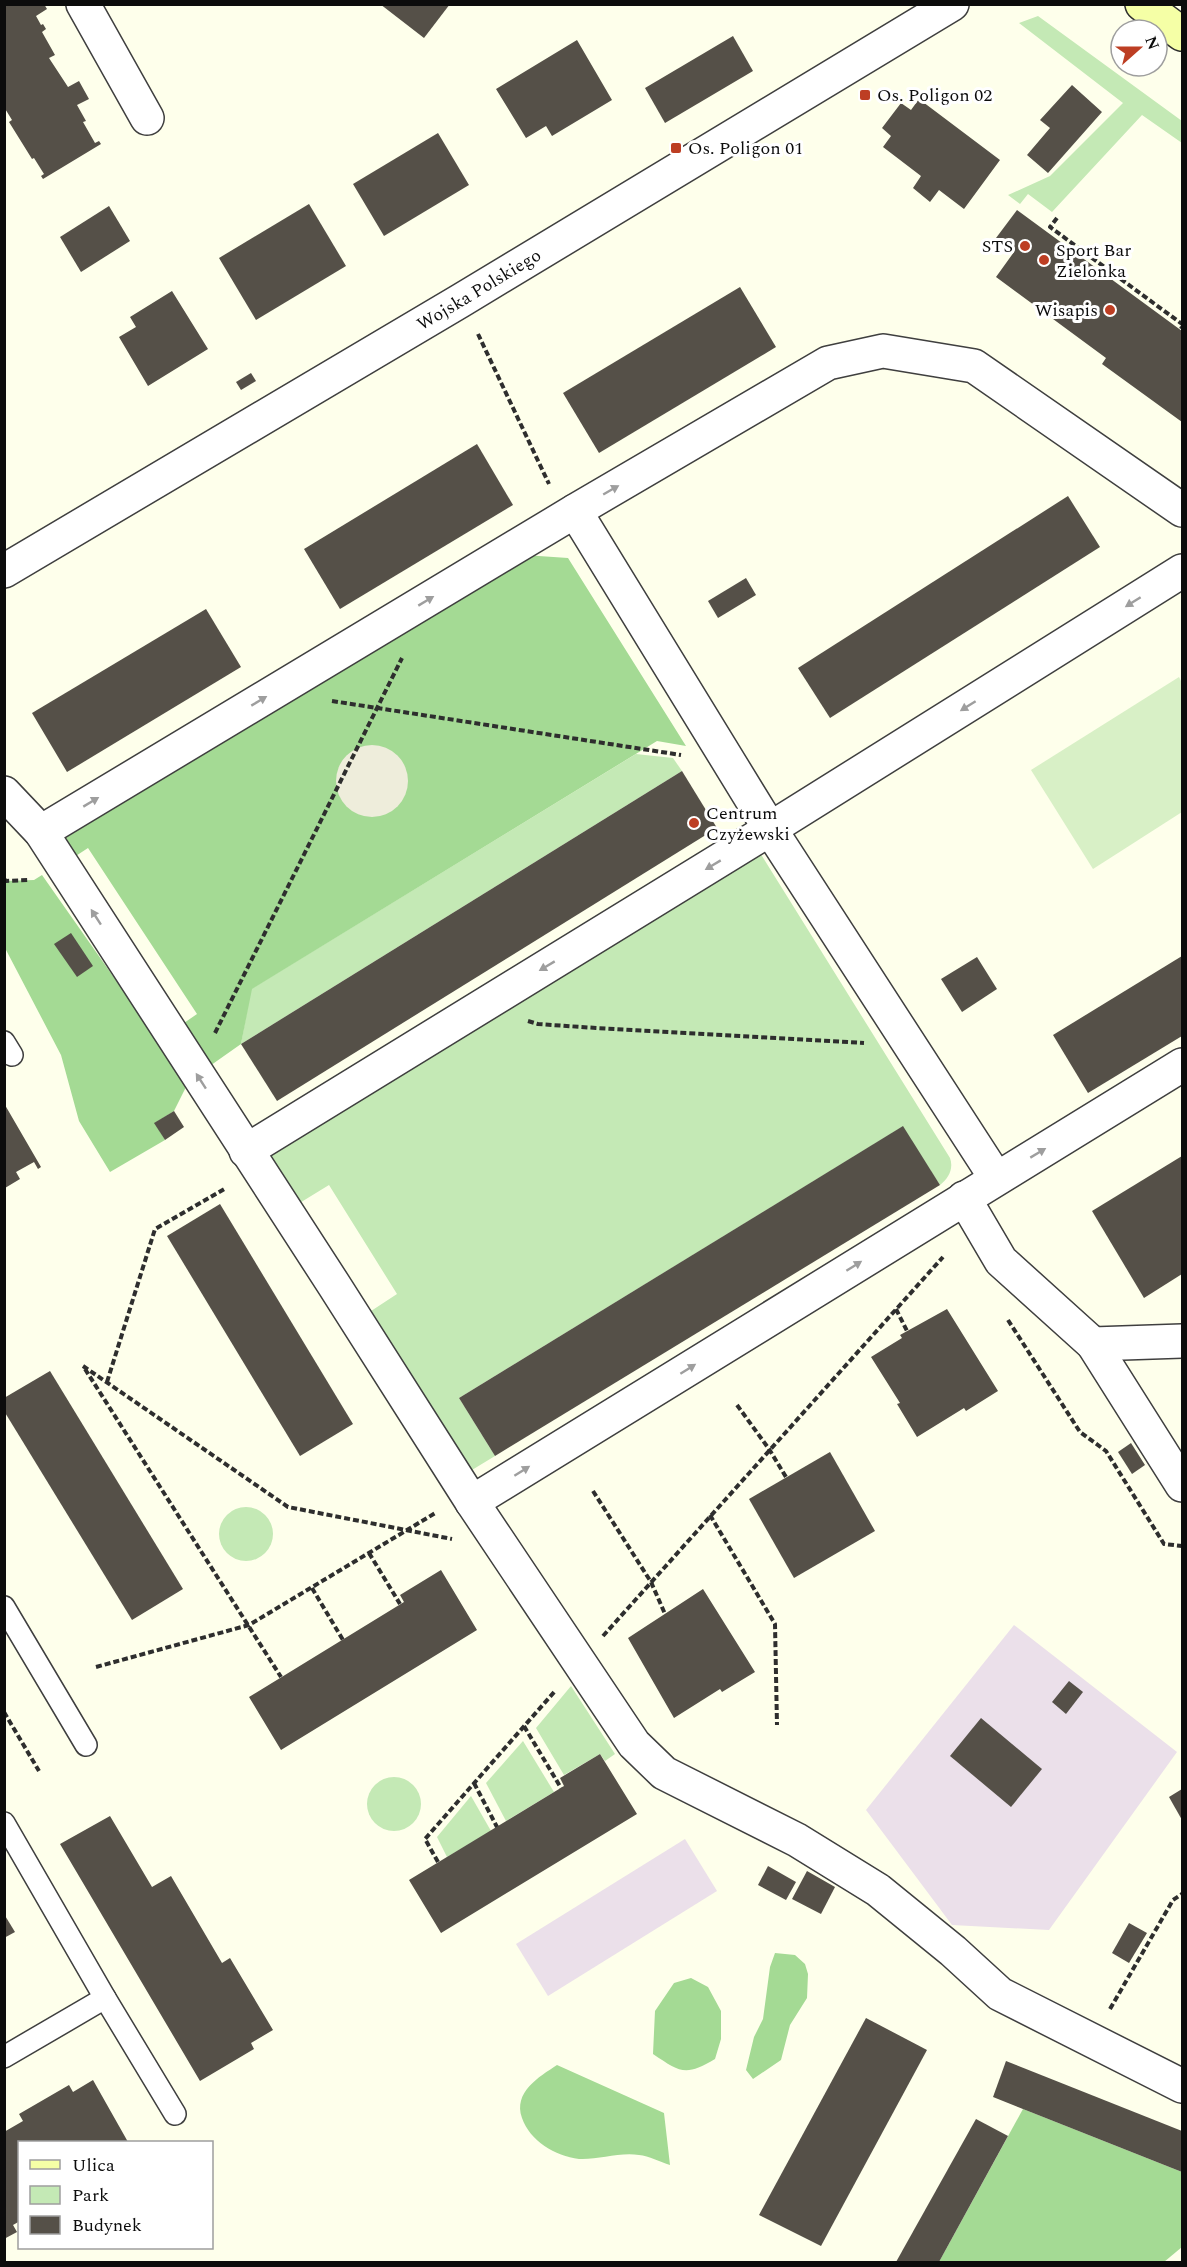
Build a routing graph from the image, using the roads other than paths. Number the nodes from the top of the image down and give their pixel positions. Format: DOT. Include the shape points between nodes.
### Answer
graph roads {
  1 [pos="83,4"];
  2 [pos="952,4"];
  3 [pos="1142,4"];
  4 [pos="1182,34"];
  5 [pos="147,117"];
  6 [pos="1182,510"];
  7 [pos="570,514"];
  8 [pos="1182,571"];
  9 [pos="4,572"];
  10 [pos="4,793"];
  11 [pos="770,830"];
  12 [pos="41,832"];
  13 [pos="1182,1065"];
  14 [pos="246,1150"];
  15 [pos="996,1179"];
  16 [pos="952,1206"];
  17 [pos="1182,1341"];
  18 [pos="1093,1344"];
  19 [pos="1182,1485"];
  20 [pos="459,1504"];
  21 [pos="4,1607"];
  22 [pos="86,1745"];
  23 [pos="4,1823"];
  24 [pos="105,1998"];
  25 [pos="4,2057"];
  26 [pos="1182,2086"];
  27 [pos="175,2114"];
  1 -- 5 [label="street"];
  2 -- 9 [label="street, Wojska Polskiego"];
  3 -- 4 [label="main road"];
  7 -- 6 [label="street, one-way" via="828,363 883,351 974,366"];
  7 -- 11 [label="street"];
  12 -- 7 [label="street, one-way"];
  8 -- 11 [label="street, one-way"];
  10 -- 12 [label="street"];
  11 -- 14 [label="street, one-way"];
  11 -- 15 [label="street"];
  14 -- 12 [label="street, one-way"];
  15 -- 13 [label="street, one-way"];
  14 -- 20 [label="street" via="334,1285"];
  15 -- 16 [label="street"];
  16 -- 18 [label="street" via="1001,1261"];
  20 -- 16 [label="street, one-way"];
  17 -- 18 [label="street"];
  18 -- 19 [label="street"];
  20 -- 26 [label="street" via="580,1662 634,1744 664,1773 797,1840 878,1890 1000,1994"];
  21 -- 22 [label="lane"];
  23 -- 24 [label="lane"];
  24 -- 25 [label="lane"];
  24 -- 27 [label="lane"];
}
